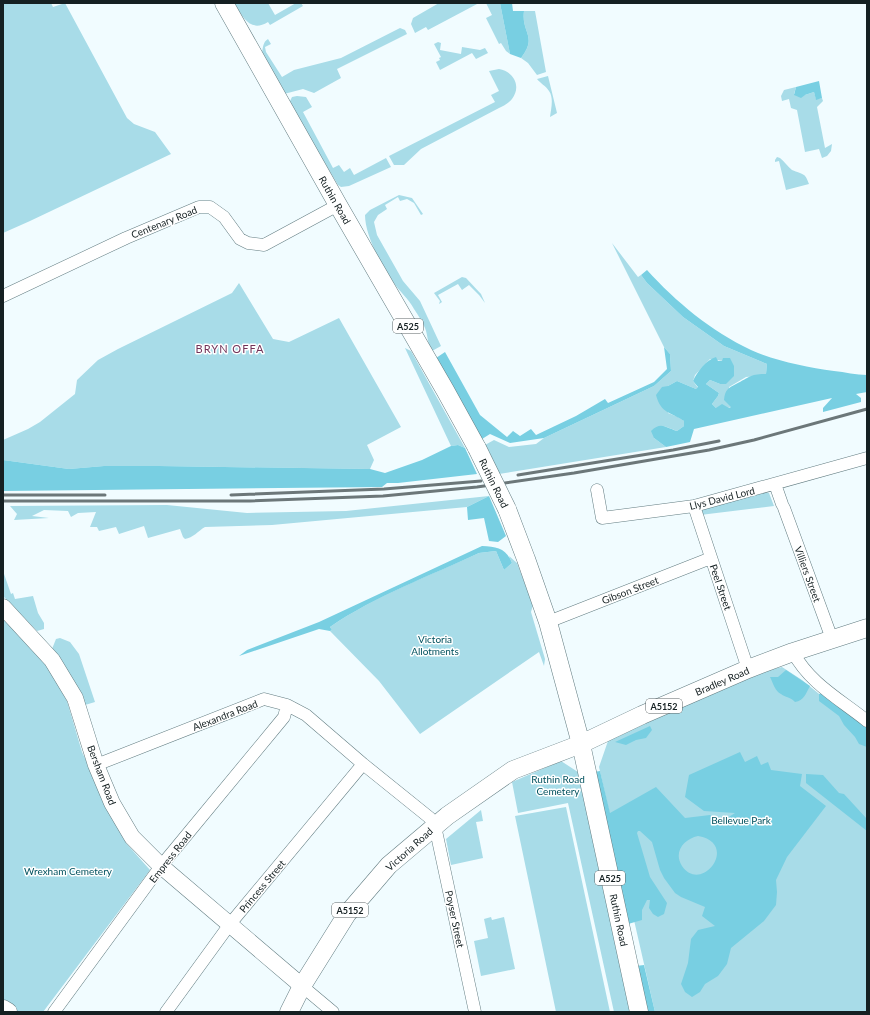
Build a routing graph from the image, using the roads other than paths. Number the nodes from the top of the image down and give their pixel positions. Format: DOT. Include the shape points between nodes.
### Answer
graph roads {
  1 [pos="224,3"];
  2 [pos="338,206"];
  3 [pos="3,296"];
  4 [pos="867,458"];
  5 [pos="775,484"];
  6 [pos="597,490"];
  7 [pos="694,506"];
  8 [pos="711,558"];
  9 [pos="3,607"];
  10 [pos="548,622"];
  11 [pos="867,628"];
  12 [pos="832,639"];
  13 [pos="793,652"];
  14 [pos="748,669"];
  15 [pos="287,705"];
  16 [pos="867,721"];
  17 [pos="581,744"];
  18 [pos="363,764"];
  19 [pos="96,765"];
  20 [pos="435,826"];
  21 [pos="161,866"];
  22 [pos="230,924"];
  23 [pos="302,986"];
  24 [pos="3,1009"];
  25 [pos="8,1012"];
  26 [pos="54,1012"];
  27 [pos="166,1012"];
  28 [pos="289,1012"];
  29 [pos="333,1012"];
  30 [pos="475,1012"];
  31 [pos="640,1012"];
  1 -- 2 [label="main road, Ruthin Road / A525"];
  2 -- 3 [label="street, Centenary Road" via="264,245 240,239 224,217 210,207 199,206"];
  2 -- 10 [label="main road, Ruthin Road / A525, bridge" via="477,448 506,509"];
  4 -- 5 [label="street, Llys David Lord"];
  5 -- 7 [label="street, Llys David Lord"];
  5 -- 12 [label="street, Villiers Street"];
  6 -- 7 [label="street, Llys David Lord" via="602,518"];
  7 -- 8 [label="street, Peel Street"];
  8 -- 10 [label="street, Gibson Street"];
  8 -- 14 [label="street, Peel Street"];
  9 -- 19 [label="main road, Bersham Road" via="52,660 75,698"];
  10 -- 17 [label="main road, Ruthin Road / A525"];
  11 -- 12 [label="main road, Bradley Road / A5152"];
  12 -- 13 [label="main road, Bradley Road / A5152"];
  13 -- 14 [label="main road, Bradley Road / A5152"];
  13 -- 16 [label="street" via="799,664 819,684"];
  14 -- 17 [label="main road, Bradley Road / A5152"];
  15 -- 18 [label="street, Alexandra Road" via="306,714"];
  15 -- 19 [label="street, Alexandra Road" via="264,700"];
  15 -- 21 [label="street, Empress Road" via="284,717"];
  17 -- 20 [label="main road, Victoria Road / A5152" via="513,770"];
  17 -- 31 [label="main road, Ruthin Road / A525"];
  18 -- 20 [label="street, Alexandra Road" via="430,818"];
  18 -- 22 [label="street, Princess Street"];
  19 -- 21 [label="main road, Bersham Road" via="112,803 132,837"];
  20 -- 23 [label="main road, Victoria Road / A5152" via="389,865 347,914"];
  20 -- 30 [label="street, Poyser Street"];
  21 -- 22 [label="main road, Bersham Road"];
  21 -- 26 [label="street, Empress Road"];
  22 -- 23 [label="main road, Bersham Road"];
  22 -- 27 [label="street, Princess Street"];
  23 -- 28 [label="main road, Victoria Road / A5152"];
  23 -- 29 [label="street"];
  24 -- 25 [label="main road"];
}
